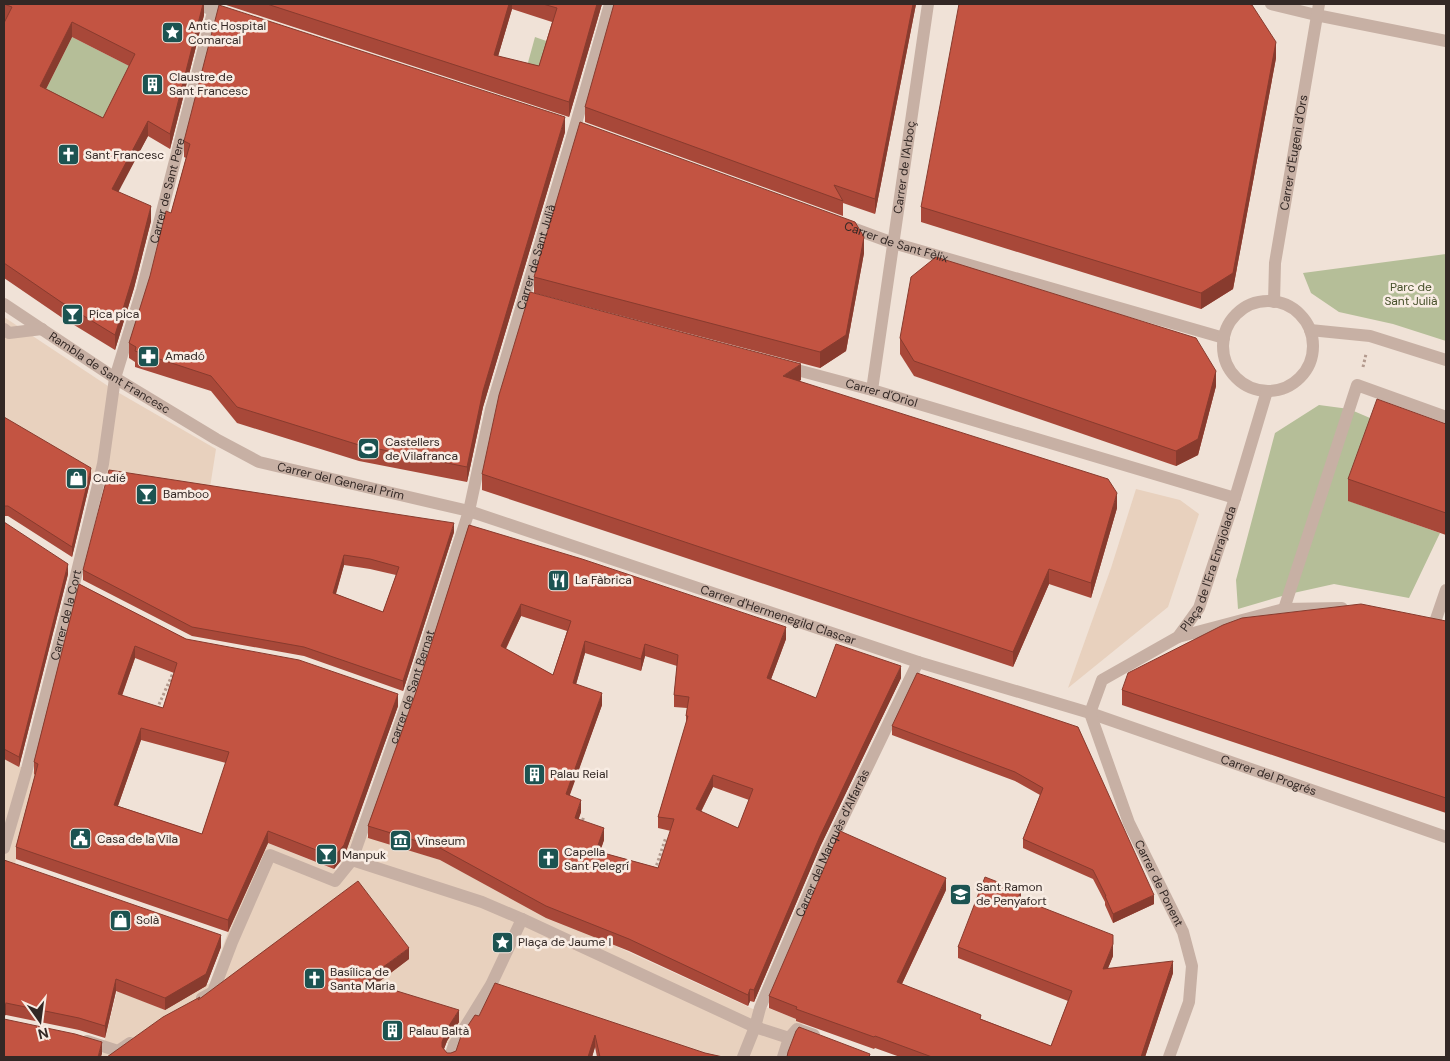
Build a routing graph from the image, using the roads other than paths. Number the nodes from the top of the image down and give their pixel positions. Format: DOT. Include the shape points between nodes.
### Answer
graph roads {
  1 [pos="196,4"];
  2 [pos="610,4"];
  3 [pos="928,4"];
  4 [pos="1271,4"];
  5 [pos="214,7"];
  6 [pos="1317,9"];
  7 [pos="241,19"];
  8 [pos="1446,41"];
  9 [pos="828,219"];
  10 [pos="893,243"];
  11 [pos="1274,302"];
  12 [pos="4,304"];
  13 [pos="4,329"];
  14 [pos="42,329"];
  15 [pos="1310,330"];
  16 [pos="1224,338"];
  17 [pos="1446,360"];
  18 [pos="772,364"];
  19 [pos="115,378"];
  20 [pos="872,390"];
  21 [pos="1267,391"];
  22 [pos="1446,417"];
  23 [pos="216,439"];
  24 [pos="1235,498"];
  25 [pos="469,511"];
  26 [pos="1446,590"];
  27 [pos="1284,609"];
  28 [pos="1357,611"];
  29 [pos="1436,622"];
  30 [pos="1178,637"];
  31 [pos="918,662"];
  32 [pos="1090,713"];
  33 [pos="1446,838"];
  34 [pos="4,848"];
  35 [pos="352,860"];
  36 [pos="522,919"];
  37 [pos="217,936"];
  38 [pos="232,942"];
  39 [pos="190,1005"];
  40 [pos="755,1027"];
  41 [pos="138,1037"];
  42 [pos="77,1038"];
  43 [pos="789,1038"];
  44 [pos="822,1038"];
  45 [pos="452,1051"];
  46 [pos="743,1057"];
  47 [pos="783,1057"];
  48 [pos="1169,1057"];
  1 -- 5 [label="street"];
  2 -- 25 [label="street, Carrer de Sant Julià" via="528,299 491,409"];
  3 -- 10 [label="street, Carrer de l'Arboç"];
  4 -- 6 [label="street"];
  5 -- 7 [label="street"];
  5 -- 19 [label="street, Carrer de Sant Pere" via="142,290"];
  6 -- 8 [label="street"];
  6 -- 11 [label="street, Carrer d'Eugeni d'Ors" via="1275,263"];
  9 -- 10 [label="street, Carrer de Sant Fèlix"];
  10 -- 16 [label="street, Carrer de Sant Fèlix"];
  10 -- 20 [label="street, Carrer de l'Arboç"];
  11 -- 15 [label="street" via="1289,306 1302,316"];
  11 -- 16 [label="street" via="1260,302 1237,314 1228,325"];
  12 -- 14 [label="street, Rambla de Sant Francesc"];
  13 -- 14 [label="street" via="9,333"];
  14 -- 19 [label="street, Rambla de Sant Francesc"];
  15 -- 17 [label="street" via="1370,336"];
  15 -- 21 [label="street" via="1313,350 1307,370 1293,384"];
  16 -- 21 [label="street" via="1228,368 1238,380 1252,388"];
  18 -- 20 [label="street, Carrer d'Oriol"];
  19 -- 23 [label="street, Rambla de Sant Francesc"];
  19 -- 34 [label="street, Carrer de la Cort" via="103,464 73,567 78,586"];
  20 -- 24 [label="street, Carrer d'Oriol"];
  21 -- 24 [label="street"];
  22 -- 27 [label="street" via="1358,385"];
  23 -- 25 [label="street, Carrer del General Prim" via="259,462"];
  24 -- 30 [label="street, Plaça de l'Era Enrajolada" via="1199,608"];
  25 -- 31 [label="street, Carrer d'Hermenegild Clascar"];
  25 -- 35 [label="street, carrer de Sant Bernat"];
  26 -- 29 [label="street"];
  27 -- 28 [label="street"];
  27 -- 30 [label="street"];
  30 -- 32 [label="street, Plaça de l'Era Enrajolada" via="1102,680"];
  31 -- 32 [label="street, Carrer d'Hermenegild Clascar"];
  31 -- 40 [label="street, Carrer del Marquès d'Alfarràs" via="827,851 760,1008"];
  32 -- 33 [label="street, Carrer del Progrés"];
  32 -- 48 [label="street, Carrer de Ponent" via="1129,823 1182,932 1192,966 1189,1002"];
  35 -- 36 [label="street" via="482,902"];
  35 -- 38 [label="street, carrer de Sant Bernat" via="335,881 270,855"];
  36 -- 40 [label="street"];
  36 -- 45 [label="street" via="496,986"];
  37 -- 38 [label="street"];
  38 -- 39 [label="street" via="214,992"];
  40 -- 43 [label="street"];
  40 -- 46 [label="street, Carrer del Marquès d'Alfarràs"];
  41 -- 42 [label="street" via="118,1051"];
  43 -- 44 [label="street" via="798,1029"];
  43 -- 47 [label="street"];
}
